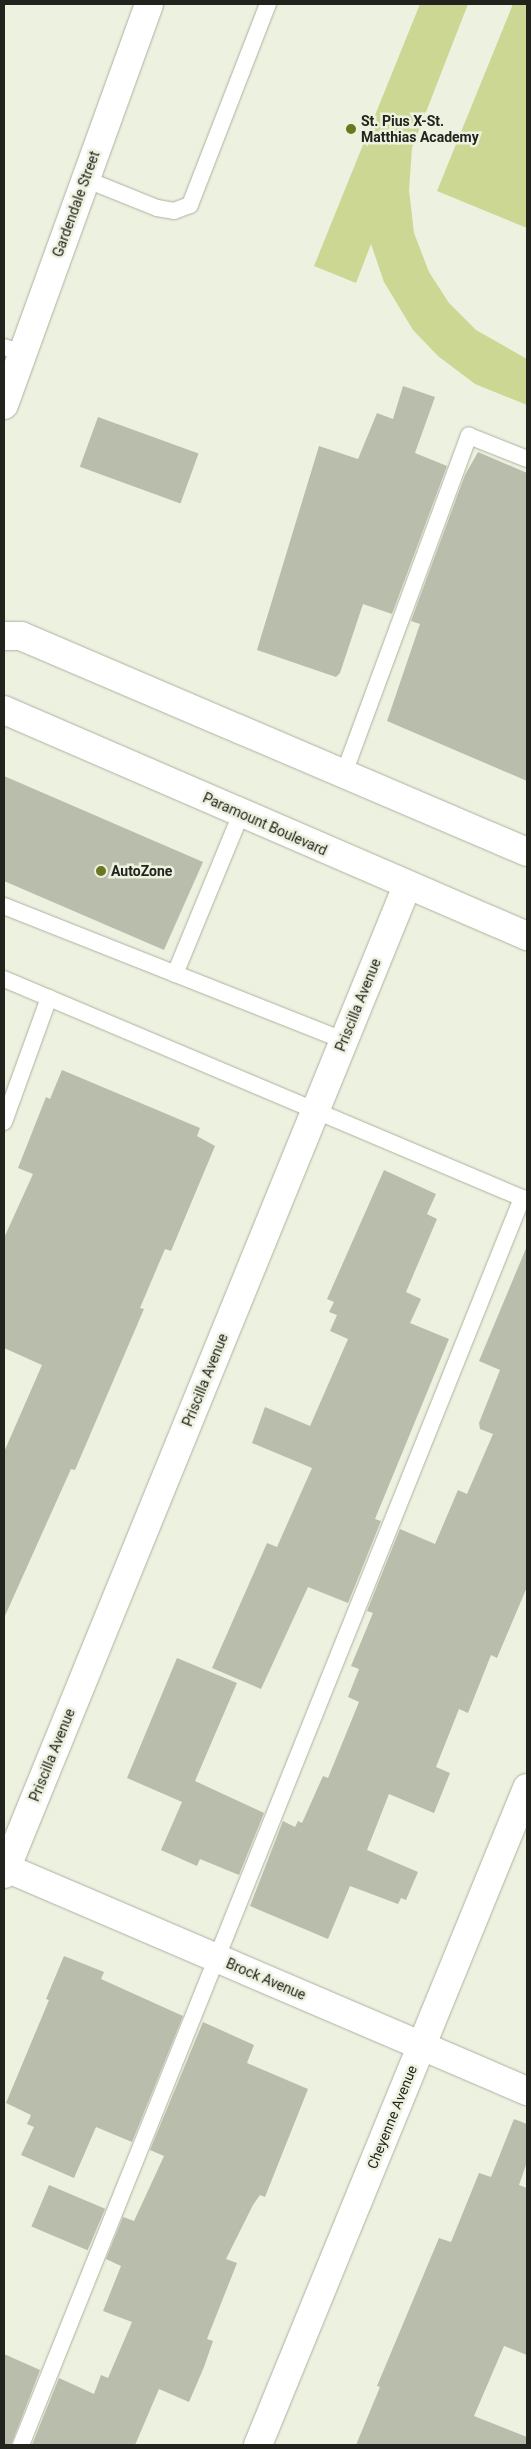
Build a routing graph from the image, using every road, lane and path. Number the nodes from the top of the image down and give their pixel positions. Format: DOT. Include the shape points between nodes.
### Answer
graph roads {
  1 [pos="149,4"];
  2 [pos="268,4"];
  3 [pos="85,179"];
  4 [pos="13,350"];
  5 [pos="4,405"];
  6 [pos="527,460"];
  7 [pos="4,636"];
  8 [pos="4,710"];
  9 [pos="343,776"];
  10 [pos="241,814"];
  11 [pos="527,852"];
  12 [pos="407,886"];
  13 [pos="4,906"];
  14 [pos="527,936"];
  15 [pos="175,974"];
  16 [pos="4,979"];
  17 [pos="49,998"];
  18 [pos="343,1040"];
  19 [pos="315,1110"];
  20 [pos="4,1122"];
  21 [pos="525,1199"];
  22 [pos="527,1788"];
  23 [pos="4,1870"];
  24 [pos="218,1958"];
  25 [pos="421,2045"];
  26 [pos="527,2091"];
  27 [pos="21,2445"];
  28 [pos="258,2445"];
  1 -- 3 [label="street, Gardendale Street"];
  2 -- 3 [label="lane" via="190,205 174,211 157,208"];
  3 -- 4 [label="street, Gardendale Street"];
  4 -- 5 [label="street, Gardendale Street"];
  6 -- 9 [label="lane" via="469,436"];
  7 -- 9 [label="street" via="21,636"];
  8 -- 10 [label="street, Paramount Boulevard"];
  9 -- 11 [label="street"];
  10 -- 12 [label="street, Paramount Boulevard"];
  10 -- 15 [label="lane"];
  12 -- 14 [label="street, Paramount Boulevard"];
  12 -- 18 [label="street, Priscilla Avenue"];
  13 -- 15 [label="lane"];
  15 -- 18 [label="lane"];
  16 -- 17 [label="lane"];
  17 -- 19 [label="lane"];
  17 -- 20 [label="lane"];
  18 -- 19 [label="street, Priscilla Avenue"];
  19 -- 21 [label="lane"];
  19 -- 23 [label="street, Priscilla Avenue"];
  21 -- 24 [label="lane"];
  22 -- 25 [label="street, Cheyenne Avenue"];
  23 -- 24 [label="street, Brock Avenue"];
  24 -- 25 [label="street, Brock Avenue"];
  24 -- 27 [label="lane"];
  25 -- 26 [label="street, Brock Avenue"];
  25 -- 28 [label="street, Cheyenne Avenue"];
}
